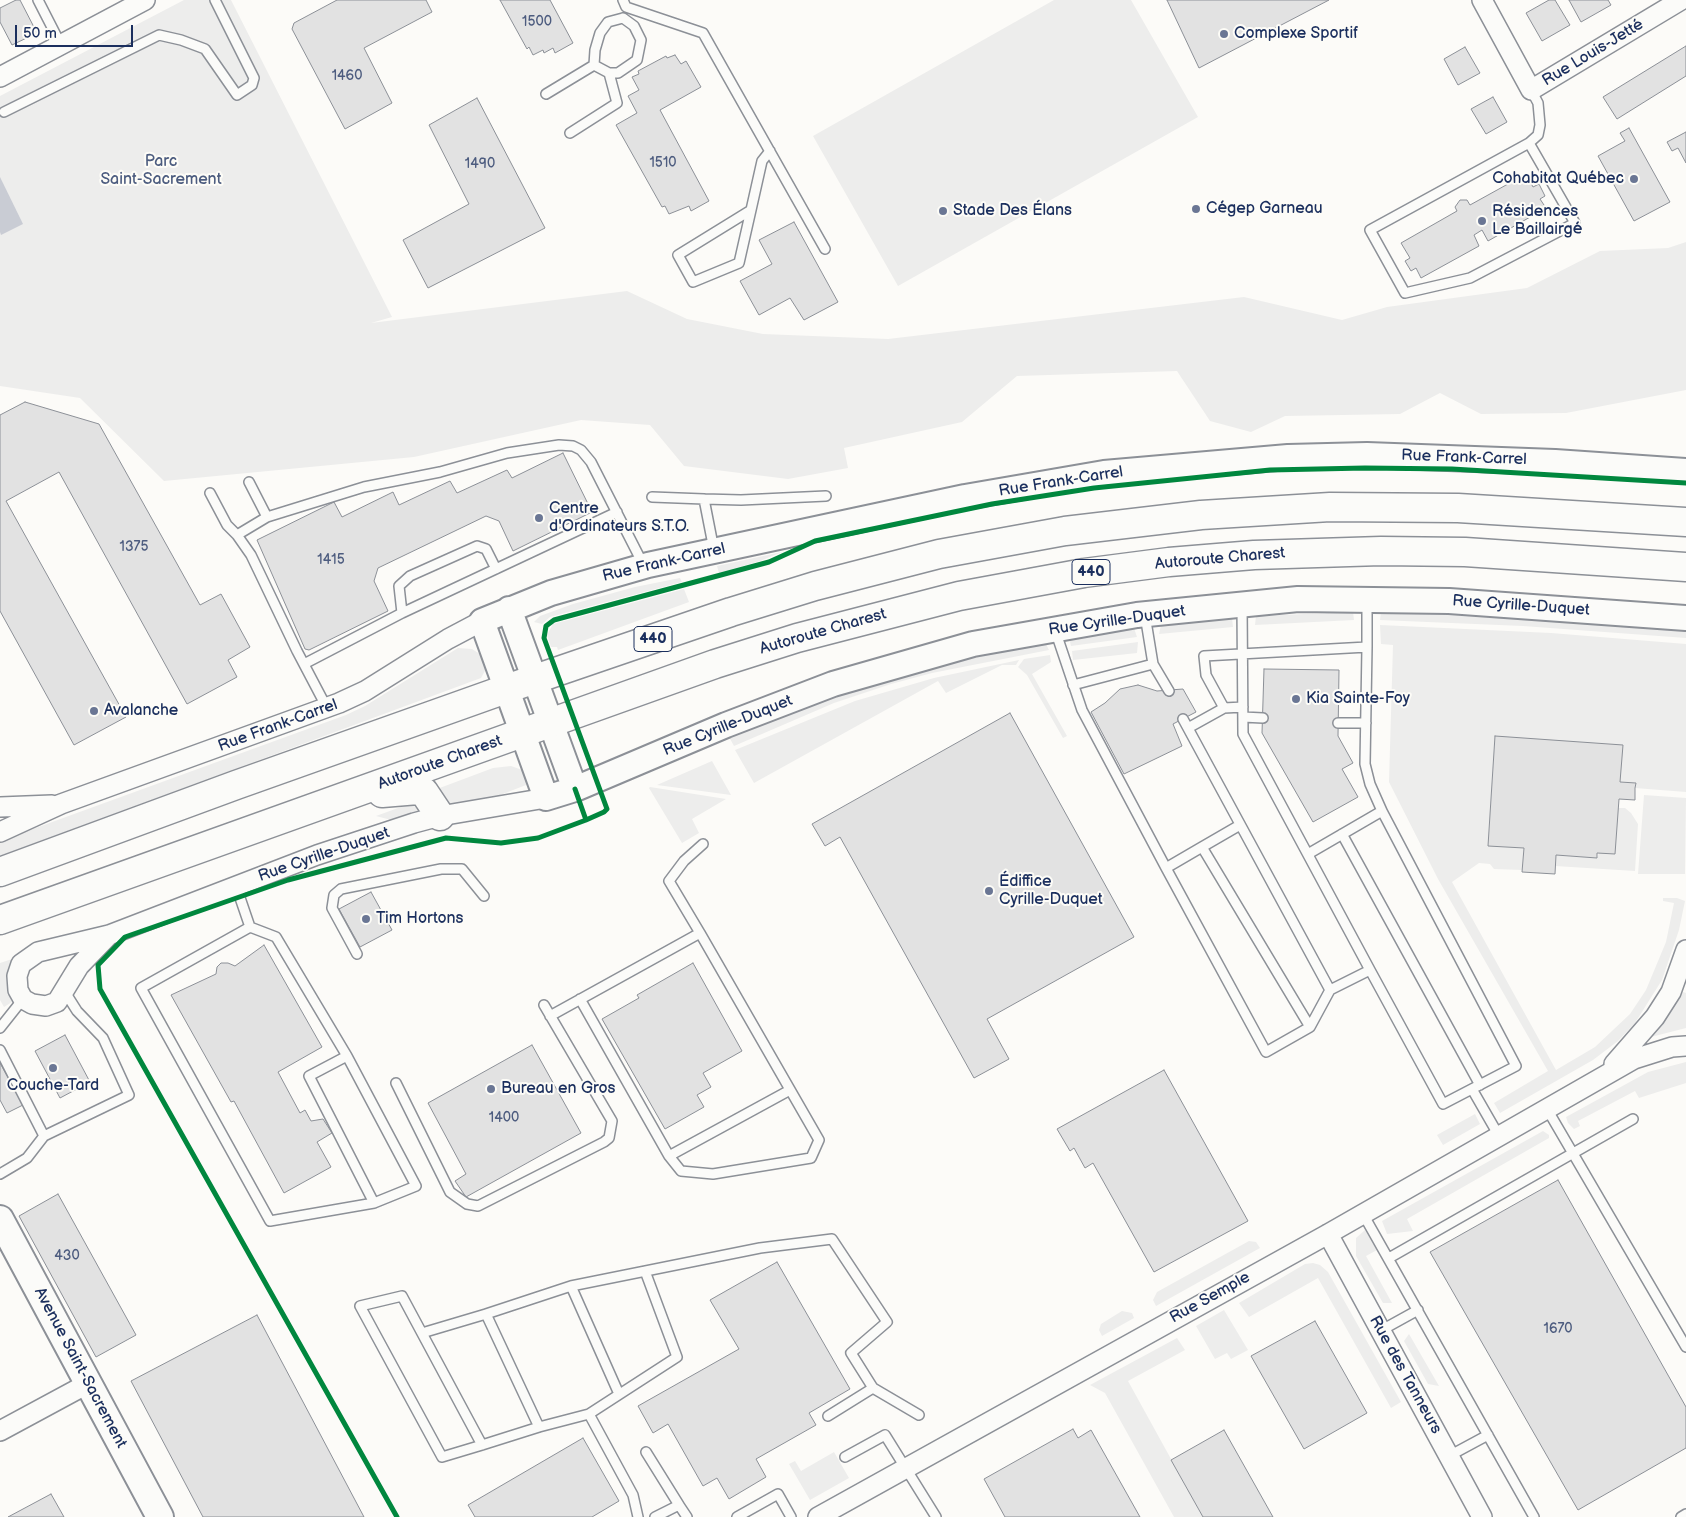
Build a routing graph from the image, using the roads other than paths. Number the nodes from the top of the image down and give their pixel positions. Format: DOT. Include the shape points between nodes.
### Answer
graph roads {
  1 [pos="38,0"];
  2 [pos="144,0"];
  3 [pos="215,0"];
  4 [pos="1482,0"];
  5 [pos="1681,0"];
  6 [pos="624,3"];
  7 [pos="623,18"];
  8 [pos="61,44"];
  9 [pos="594,65"];
  10 [pos="610,73"];
  11 [pos="0,77"];
  12 [pos="1531,90"];
  13 [pos="546,94"];
  14 [pos="4,112"];
  15 [pos="570,132"];
  16 [pos="1529,143"];
  17 [pos="770,151"];
  18 [pos="751,210"];
  19 [pos="826,249"];
  20 [pos="1686,471"];
  21 [pos="249,482"];
  22 [pos="210,492"];
  23 [pos="826,496"];
  24 [pos="652,498"];
  25 [pos="704,498"];
  26 [pos="617,512"];
  27 [pos="267,517"];
  28 [pos="1686,522"];
  29 [pos="237,536"];
  30 [pos="714,550"];
  31 [pos="644,566"];
  32 [pos="1686,567"];
  33 [pos="496,569"];
  34 [pos="1367,600"];
  35 [pos="1242,605"];
  36 [pos="508,609"];
  37 [pos="402,613"];
  38 [pos="1145,615"];
  39 [pos="1686,618"];
  40 [pos="482,621"];
  41 [pos="1055,630"];
  42 [pos="1367,647"];
  43 [pos="1244,652"];
  44 [pos="304,664"];
  45 [pos="1153,664"];
  46 [pos="535,680"];
  47 [pos="1073,685"];
  48 [pos="506,689"];
  49 [pos="1169,691"];
  50 [pos="1243,707"];
  51 [pos="328,708"];
  52 [pos="1224,708"];
  53 [pos="1243,718"];
  54 [pos="1263,718"];
  55 [pos="1182,719"];
  56 [pos="1338,723"];
  57 [pos="1366,723"];
  58 [pos="551,724"];
  59 [pos="1188,728"];
  60 [pos="522,733"];
  61 [pos="575,789"];
  62 [pos="546,798"];
  63 [pos="336,800"];
  64 [pos="61,804"];
  65 [pos="0,807"];
  66 [pos="1382,811"];
  67 [pos="440,816"];
  68 [pos="1240,825"];
  69 [pos="0,832"];
  70 [pos="1342,834"];
  71 [pos="703,844"];
  72 [pos="1202,847"];
  73 [pos="1308,854"];
  74 [pos="1166,868"];
  75 [pos="0,872"];
  76 [pos="236,886"];
  77 [pos="484,896"];
  78 [pos="3,920"];
  79 [pos="250,927"];
  80 [pos="700,933"];
  81 [pos="109,936"];
  82 [pos="1686,950"];
  83 [pos="358,954"];
  84 [pos="1370,970"];
  85 [pos="1330,990"];
  86 [pos="65,992"];
  87 [pos="580,999"];
  88 [pos="23,1000"];
  89 [pos="544,1005"];
  90 [pos="550,1016"];
  91 [pos="1310,1027"];
  92 [pos="0,1028"];
  93 [pos="1686,1046"];
  94 [pos="0,1050"];
  95 [pos="347,1056"];
  96 [pos="1601,1078"];
  97 [pos="396,1083"];
  98 [pos="1476,1087"];
  99 [pos="790,1090"];
  100 [pos="1547,1109"];
  101 [pos="1633,1119"];
  102 [pos="44,1136"];
  103 [pos="1499,1136"];
  104 [pos="1574,1153"];
  105 [pos="669,1156"];
  106 [pos="0,1174"];
  107 [pos="374,1203"];
  108 [pos="1363,1214"];
  109 [pos="0,1219"];
  110 [pos="1328,1234"];
  111 [pos="1389,1258"];
  112 [pos="645,1271"];
  113 [pos="571,1286"];
  114 [pos="1418,1310"];
  115 [pos="486,1314"];
  116 [pos="1380,1331"];
  117 [pos="422,1333"];
  118 [pos="1686,1347"];
  119 [pos="89,1383"];
  120 [pos="873,1388"];
  121 [pos="619,1394"];
  122 [pos="589,1414"];
  123 [pos="919,1415"];
  124 [pos="828,1416"];
  125 [pos="539,1427"];
  126 [pos="0,1431"];
  127 [pos="1488,1434"];
  128 [pos="482,1445"];
  129 [pos="646,1452"];
  130 [pos="845,1456"];
  131 [pos="1449,1456"];
  132 [pos="905,1468"];
  133 [pos="679,1505"];
  134 [pos="1686,1514"];
  135 [pos="160,1517"];
  136 [pos="638,1517"];
  137 [pos="655,1517"];
  138 [pos="687,1517"];
  139 [pos="737,1517"];
  140 [pos="791,1517"];
  141 [pos="818,1517"];
  142 [pos="936,1517"];
  143 [pos="1482,1517"];
  144 [pos="1534,1517"];
  145 [pos="1681,1517"];
  1 -- 8 [label="lane"];
  2 -- 8 [label="street"];
  3 -- 14 [label="lane" via="254,78 252,85 237,95 205,50 159,35"];
  4 -- 12 [label="street"];
  5 -- 12 [label="street, Rue Louis-Jetté"];
  6 -- 7 [label="lane"];
  6 -- 17 [label="lane" via="703,33"];
  7 -- 9 [label="lane" via="608,22 600,33"];
  7 -- 10 [label="lane" via="634,26 641,40 637,60 618,73"];
  8 -- 11 [label="street"];
  9 -- 10 [label="lane"];
  9 -- 13 [label="lane"];
  10 -- 15 [label="lane" via="617,103"];
  12 -- 16 [label="lane" via="1538,103 1540,125 1538,135"];
  16 -- 16 [label="lane" via="1370,230 1405,293 1470,278 1575,223"];
  17 -- 18 [label="lane" via="762,161"];
  17 -- 19 [label="lane"];
  18 -- 18 [label="lane" via="739,263 693,282 678,255"];
  20 -- 30 [label="street, Rue Frank-Carrel" via="1367,454 1206,463 1104,473 966,497"];
  21 -- 27 [label="lane"];
  22 -- 29 [label="lane" via="226,525"];
  23 -- 25 [label="lane" via="741,500"];
  24 -- 25 [label="lane"];
  25 -- 30 [label="lane"];
  26 -- 27 [label="lane" via="591,462 581,450 559,444 364,487"];
  26 -- 31 [label="lane"];
  26 -- 33 [label="lane"];
  27 -- 29 [label="lane"];
  28 -- 46 [label="main road, 440" via="1494,509 1374,506 1244,511 1100,526 939,554 831,582 722,615"];
  29 -- 44 [label="lane" via="251,555"];
  30 -- 31 [label="street, Rue Frank-Carrel"];
  31 -- 36 [label="street, Rue Frank-Carrel" via="581,583"];
  32 -- 58 [label="main road, Autoroute Charest / 440" via="1466,552 1381,551 1254,555 1093,572 968,594 837,626 723,662"];
  33 -- 37 [label="lane"];
  33 -- 37 [label="lane" via="486,549 477,546 410,576 399,586"];
  34 -- 35 [label="street, Rue Cyrille-Duquet" via="1298,599"];
  34 -- 39 [label="street, Rue Cyrille-Duquet" via="1449,601"];
  34 -- 42 [label="lane"];
  35 -- 38 [label="street, Rue Cyrille-Duquet"];
  35 -- 43 [label="lane"];
  36 -- 40 [label="street, Rue Frank-Carrel"];
  36 -- 46 [label="street"];
  37 -- 44 [label="lane"];
  38 -- 41 [label="street, Rue Cyrille-Duquet"];
  38 -- 45 [label="lane"];
  40 -- 48 [label="street"];
  40 -- 51 [label="street, Rue Frank-Carrel" via="365,691"];
  41 -- 47 [label="lane"];
  41 -- 61 [label="street, Rue Cyrille-Duquet" via="973,644 833,684"];
  42 -- 43 [label="lane"];
  42 -- 57 [label="lane"];
  43 -- 50 [label="lane"];
  43 -- 52 [label="lane" via="1204,656 1206,675"];
  44 -- 51 [label="lane"];
  45 -- 47 [label="lane"];
  45 -- 49 [label="lane"];
  46 -- 48 [label="main road, 440"];
  46 -- 58 [label="street"];
  47 -- 74 [label="lane" via="1082,710"];
  48 -- 60 [label="street"];
  48 -- 75 [label="main road"];
  50 -- 52 [label="lane"];
  50 -- 53 [label="lane"];
  51 -- 64 [label="street, Rue Frank-Carrel"];
  52 -- 59 [label="lane"];
  53 -- 54 [label="lane"];
  53 -- 73 [label="lane" via="1243,734"];
  55 -- 59 [label="lane"];
  56 -- 57 [label="lane"];
  57 -- 66 [label="lane" via="1365,764"];
  58 -- 60 [label="main road, Autoroute Charest / 440"];
  58 -- 61 [label="street"];
  59 -- 68 [label="lane"];
  60 -- 62 [label="street"];
  60 -- 63 [label="main road, Autoroute Charest"];
  61 -- 62 [label="street, Rue Cyrille-Duquet"];
  62 -- 67 [label="street, Rue Cyrille-Duquet"];
  63 -- 67 [label="main road" via="418,790 427,794"];
  63 -- 78 [label="main road, Autoroute Charest"];
  64 -- 65 [label="street, Rue Frank-Carrel"];
  64 -- 69 [label="street, Rue Frank-Carrel"];
  66 -- 70 [label="lane"];
  66 -- 98 [label="lane" via="1516,1066"];
  67 -- 76 [label="street, Rue Cyrille-Duquet" via="317,855"];
  68 -- 72 [label="lane"];
  68 -- 85 [label="lane"];
  70 -- 73 [label="lane"];
  70 -- 98 [label="lane"];
  71 -- 80 [label="lane" via="669,881"];
  72 -- 74 [label="lane"];
  72 -- 91 [label="lane"];
  73 -- 84 [label="lane"];
  74 -- 91 [label="lane" via="1266,1052"];
  76 -- 79 [label="lane"];
  76 -- 81 [label="street, Rue Cyrille-Duquet"];
  77 -- 83 [label="lane" via="462,869 441,869 342,889 334,896 332,908"];
  79 -- 95 [label="lane" via="276,937"];
  79 -- 107 [label="lane" via="141,988 270,1221"];
  80 -- 87 [label="lane"];
  80 -- 99 [label="lane"];
  81 -- 86 [label="street, Rue Cyrille-Duquet" via="79,966"];
  81 -- 88 [label="street, Rue Cyrille-Duquet" via="38,952 29,958 21,964 17,976"];
  82 -- 96 [label="street, Rue Semple" via="1671,992 1655,1017"];
  84 -- 85 [label="lane"];
  84 -- 98 [label="lane" via="1443,1104"];
  85 -- 91 [label="lane"];
  86 -- 88 [label="street, Rue Cyrille-Duquet" via="58,1002 46,1006"];
  86 -- 102 [label="lane" via="80,1016 103,1038 129,1095"];
  87 -- 90 [label="lane"];
  87 -- 105 [label="lane"];
  88 -- 92 [label="lane"];
  89 -- 90 [label="lane"];
  90 -- 97 [label="lane" via="612,1121 609,1138 478,1206 457,1200 450,1192"];
  93 -- 96 [label="street, Rue Semple" via="1634,1059"];
  94 -- 102 [label="lane"];
  95 -- 107 [label="lane" via="309,1076"];
  95 -- 107 [label="lane" via="416,1186"];
  96 -- 100 [label="street, Rue Semple"];
  98 -- 103 [label="lane"];
  99 -- 105 [label="lane"];
  99 -- 105 [label="lane" via="819,1140 811,1158 713,1174 682,1171"];
  100 -- 103 [label="street, Rue Semple"];
  100 -- 104 [label="lane"];
  101 -- 104 [label="lane"];
  102 -- 106 [label="lane" via="27,1158"];
  103 -- 108 [label="street, Rue Semple"];
  104 -- 111 [label="lane"];
  104 -- 118 [label="lane"];
  108 -- 110 [label="street, Rue Semple"];
  108 -- 111 [label="lane"];
  109 -- 119 [label="main road, Avenue Saint-Sacrement"];
  110 -- 116 [label="street, Rue des Tanneurs"];
  110 -- 132 [label="street, Rue Semple"];
  111 -- 114 [label="lane"];
  112 -- 113 [label="lane"];
  112 -- 120 [label="lane" via="760,1248 832,1239 887,1322 851,1353"];
  112 -- 121 [label="lane" via="677,1357"];
  113 -- 115 [label="lane"];
  113 -- 121 [label="lane"];
  114 -- 116 [label="lane"];
  114 -- 127 [label="lane"];
  115 -- 117 [label="lane"];
  115 -- 125 [label="lane"];
  116 -- 131 [label="street, Rue des Tanneurs"];
  117 -- 128 [label="lane"];
  117 -- 128 [label="lane" via="402,1296 360,1306 442,1457"];
  119 -- 126 [label="street"];
  119 -- 135 [label="main road, Avenue Saint-Sacrement"];
  120 -- 123 [label="lane"];
  120 -- 124 [label="lane"];
  121 -- 122 [label="lane"];
  122 -- 125 [label="lane"];
  122 -- 136 [label="lane" via="633,1496"];
  125 -- 128 [label="lane"];
  127 -- 131 [label="lane"];
  127 -- 144 [label="lane"];
  129 -- 133 [label="lane"];
  130 -- 132 [label="lane" via="885,1435"];
  131 -- 143 [label="street, Rue des Tanneurs"];
  132 -- 141 [label="street, Rue Semple"];
  132 -- 142 [label="lane"];
  133 -- 137 [label="lane"];
  133 -- 138 [label="lane"];
  134 -- 145 [label="lane"];
  139 -- 140 [label="lane" via="778,1494"];
}
